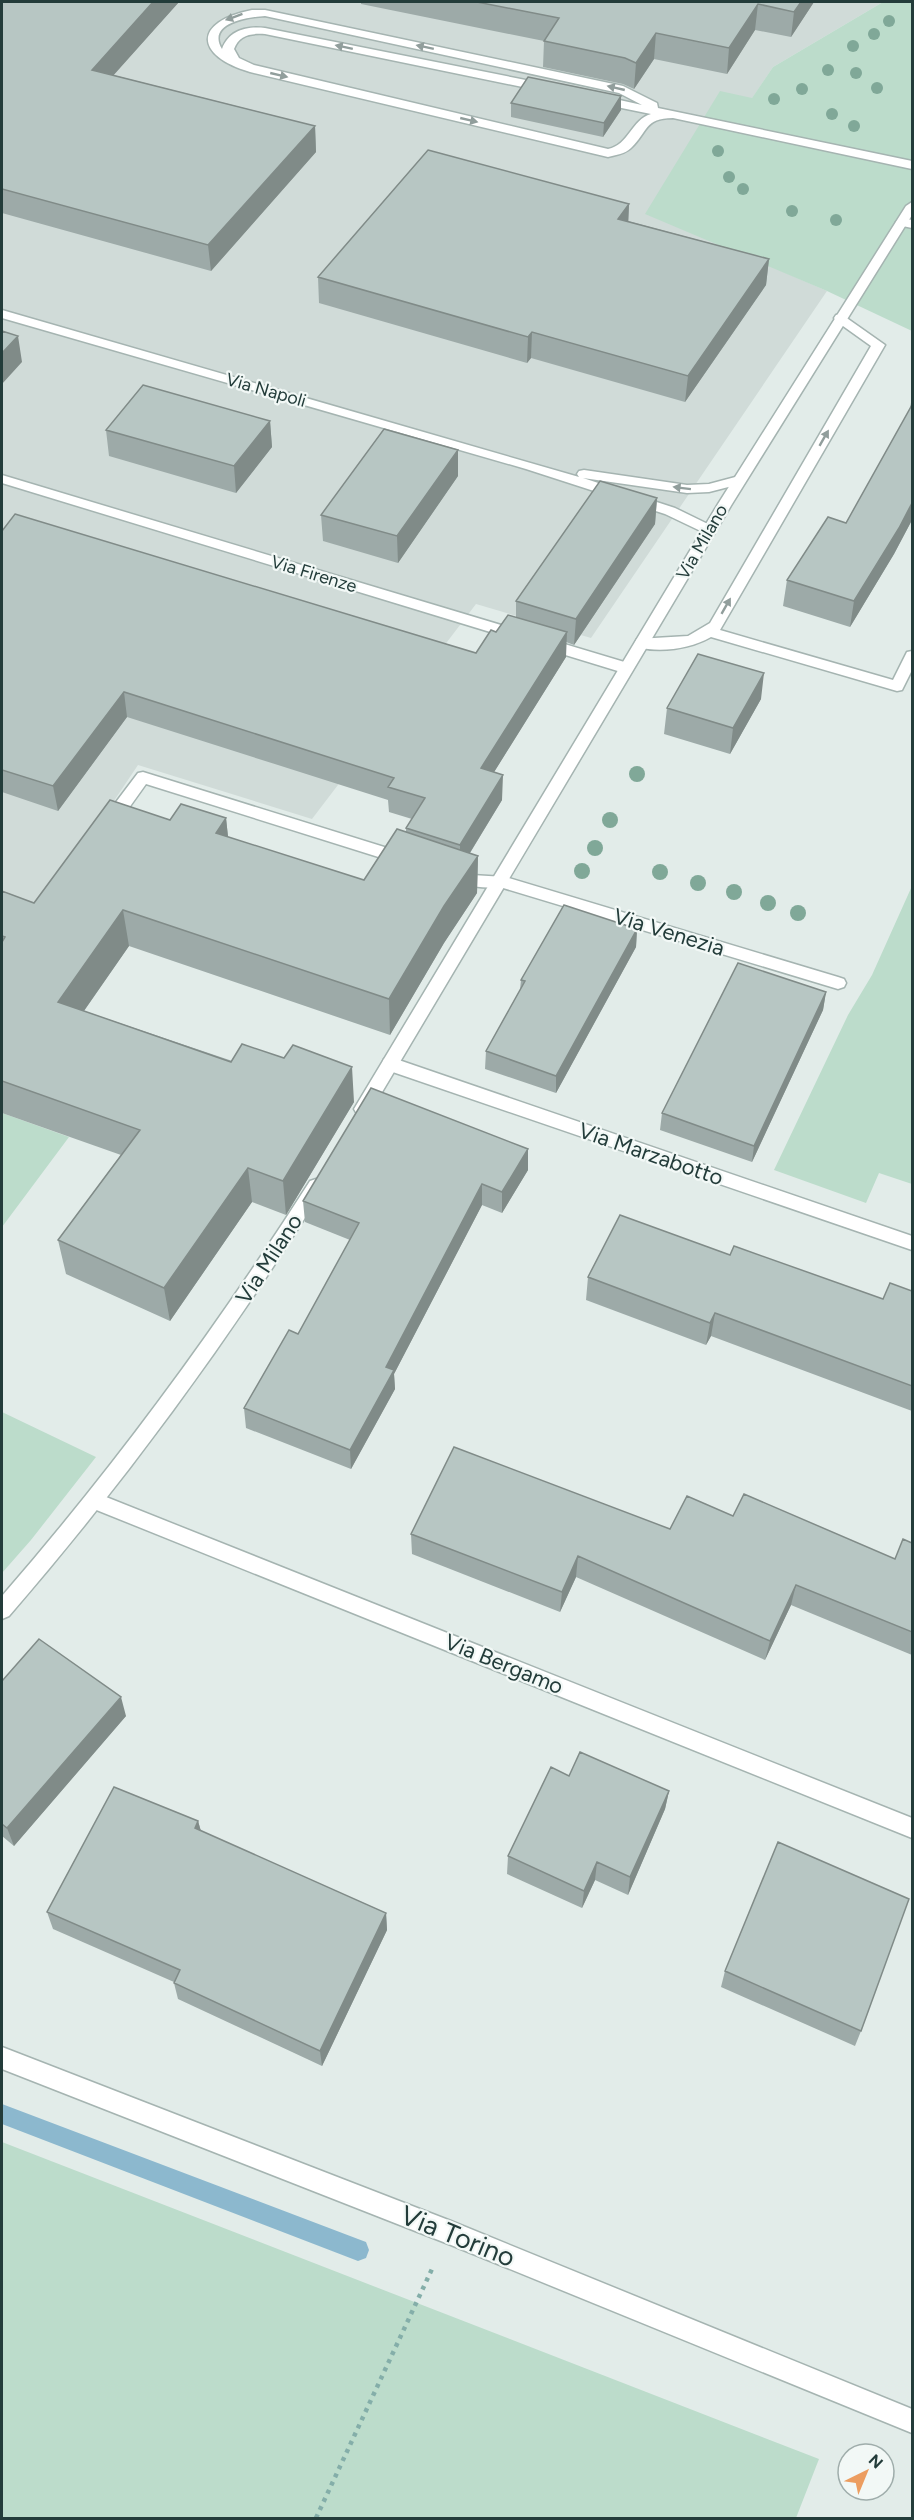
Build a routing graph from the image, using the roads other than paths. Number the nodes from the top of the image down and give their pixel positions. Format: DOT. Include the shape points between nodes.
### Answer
graph roads {
  1 [pos="250,68"];
  2 [pos="557,90"];
  3 [pos="580,95"];
  4 [pos="673,114"];
  5 [pos="912,165"];
  6 [pos="912,206"];
  7 [pos="907,223"];
  8 [pos="2,314"];
  9 [pos="841,318"];
  10 [pos="531,466"];
  11 [pos="2,479"];
  12 [pos="739,480"];
  13 [pos="709,530"];
  14 [pos="710,632"];
  15 [pos="642,643"];
  16 [pos="912,656"];
  17 [pos="626,668"];
  18 [pos="102,835"];
  19 [pos="415,863"];
  20 [pos="438,870"];
  21 [pos="499,881"];
  22 [pos="838,983"];
  23 [pos="390,1064"];
  24 [pos="354,1124"];
  25 [pos="323,1174"];
  26 [pos="912,1244"];
  27 [pos="96,1501"];
  28 [pos="2,1610"];
  29 [pos="912,1828"];
  30 [pos="2,2058"];
  31 [pos="912,2421"];
  2 -- 1 [label="street, one-way" via="266,30 240,34 229,44 232,58"];
  1 -- 4 [label="street, one-way" via="608,153 623,150 650,117"];
  4 -- 1 [label="street, one-way" via="623,90 265,13 235,16 215,31 213,40 220,53 235,64"];
  3 -- 4 [label="street"];
  4 -- 5 [label="street"];
  6 -- 7 [label="street, Via Milano"];
  7 -- 9 [label="street, Via Milano"];
  8 -- 10 [label="street, Via Napoli"];
  9 -- 12 [label="street, Via Milano"];
  14 -- 9 [label="street, one-way" via="878,345"];
  12 -- 10 [label="street, Via Napoli, one-way" via="687,489"];
  10 -- 13 [label="street, Via Napoli" via="670,511"];
  11 -- 17 [label="street, Via Firenze"];
  12 -- 13 [label="street, Via Milano"];
  13 -- 15 [label="street, Via Milano"];
  14 -- 15 [label="street" via="657,645"];
  14 -- 16 [label="street" via="897,686"];
  15 -- 17 [label="street, Via Milano"];
  17 -- 21 [label="street, Via Milano"];
  18 -- 19 [label="street" via="143,777"];
  20 -- 21 [label="street" via="471,880"];
  21 -- 22 [label="street, Via Venezia"];
  21 -- 23 [label="street, Via Milano"];
  23 -- 24 [label="street, Via Milano"];
  23 -- 26 [label="street, Via Marzabotto"];
  25 -- 27 [label="street, Via Milano" via="234,1314"];
  27 -- 28 [label="street, Via Milano"];
  27 -- 29 [label="street, Via Bergamo"];
  30 -- 31 [label="street, Via Torino" via="451,2233"];
}
